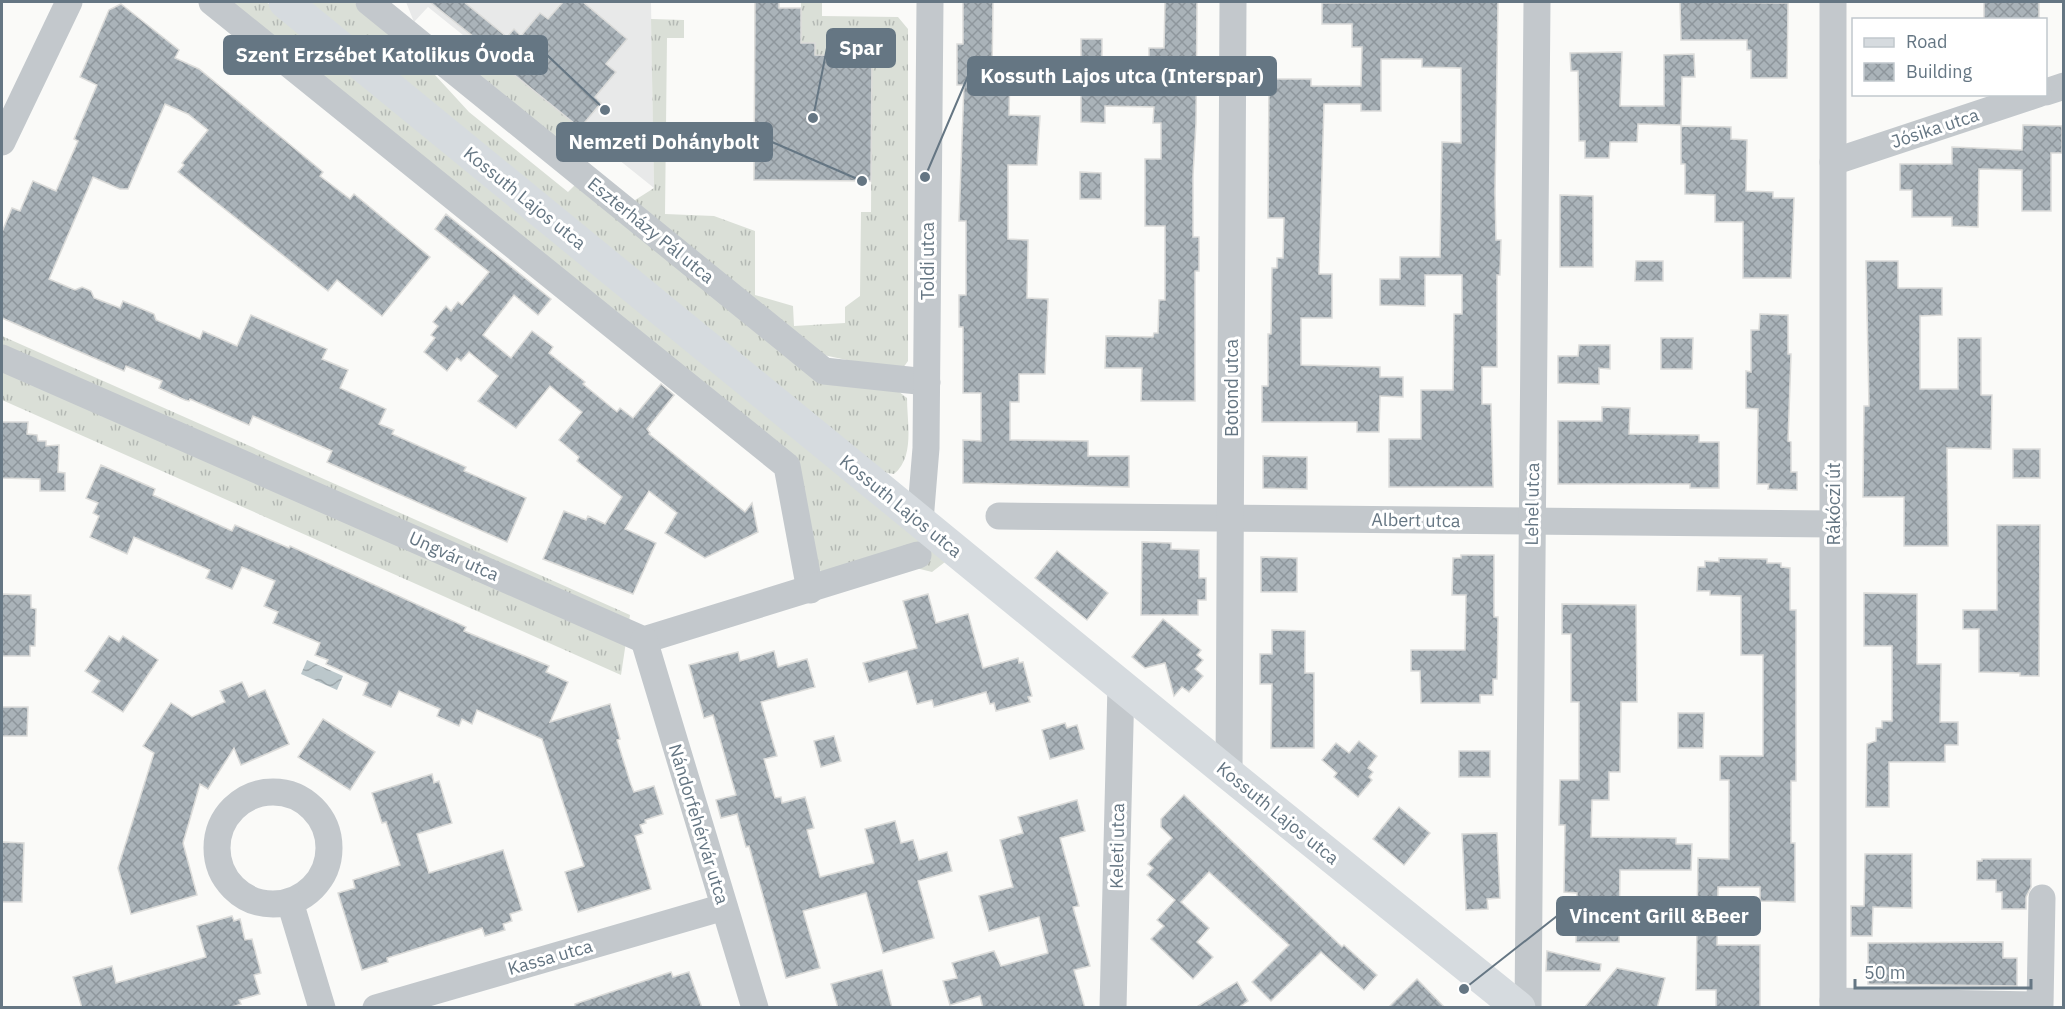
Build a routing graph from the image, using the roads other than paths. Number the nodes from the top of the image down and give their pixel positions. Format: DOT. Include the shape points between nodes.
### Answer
graph roads {
  1 [pos="69,2"];
  2 [pos="212,2"];
  3 [pos="285,2"];
  4 [pos="930,2"];
  5 [pos="1233,2"];
  6 [pos="1537,2"];
  7 [pos="1833,2"];
  8 [pos="376,4"];
  9 [pos="2064,86"];
  10 [pos="2047,92"];
  11 [pos="2032,96"];
  12 [pos="2,142"];
  13 [pos="1833,162"];
  14 [pos="2,358"];
  15 [pos="927,382"];
  16 [pos="999,516"];
  17 [pos="1230,518"];
  18 [pos="920,521"];
  19 [pos="1531,521"];
  20 [pos="1833,524"];
  21 [pos="918,555"];
  22 [pos="810,590"];
  23 [pos="644,640"];
  24 [pos="1121,686"];
  25 [pos="1228,774"];
  26 [pos="2042,898"];
  27 [pos="290,902"];
  28 [pos="724,907"];
  29 [pos="1833,1004"];
  30 [pos="322,1008"];
  31 [pos="376,1008"];
  32 [pos="754,1008"];
  33 [pos="1113,1008"];
  34 [pos="1519,1008"];
  35 [pos="1528,1008"];
  1 -- 12 [label="street"];
  2 -- 22 [label="street" via="787,466"];
  3 -- 18 [label="street, Kossuth Lajos utca"];
  4 -- 15 [label="street, Toldi utca"];
  5 -- 17 [label="street, Botond utca"];
  6 -- 19 [label="street, Lehel utca"];
  7 -- 13 [label="street, Rákóczi út"];
  8 -- 15 [label="street, Eszterházy Pál utca" via="824,371"];
  9 -- 10 [label="street"];
  11 -- 13 [label="street, Jósika utca"];
  13 -- 20 [label="street, Rákóczi út"];
  14 -- 23 [label="street, Ungvár utca"];
  15 -- 18 [label="street, Toldi utca"];
  16 -- 17 [label="street, Albert utca"];
  17 -- 19 [label="street, Albert utca"];
  17 -- 25 [label="street, Botond utca"];
  18 -- 24 [label="street, Kossuth Lajos utca"];
  19 -- 20 [label="street, Albert utca"];
  19 -- 35 [label="street, Lehel utca"];
  20 -- 29 [label="street, Rákóczi út"];
  21 -- 22 [label="street"];
  22 -- 23 [label="street"];
  23 -- 28 [label="street, Nándorfehérvár utca"];
  24 -- 25 [label="street, Kossuth Lajos utca"];
  24 -- 33 [label="street, Keleti utca"];
  25 -- 34 [label="street, Kossuth Lajos utca"];
  26 -- 29 [label="street" via="2040,1005"];
  27 -- 27 [label="street" via="312,888 327,866 327,830 318,814 289,794 271,792 254,796 237,805 218,838 218,857 224,875 236,890 253,900 271,905"];
  27 -- 30 [label="street"];
  28 -- 31 [label="street, Kassa utca"];
  28 -- 32 [label="street, Nándorfehérvár utca"];
}
